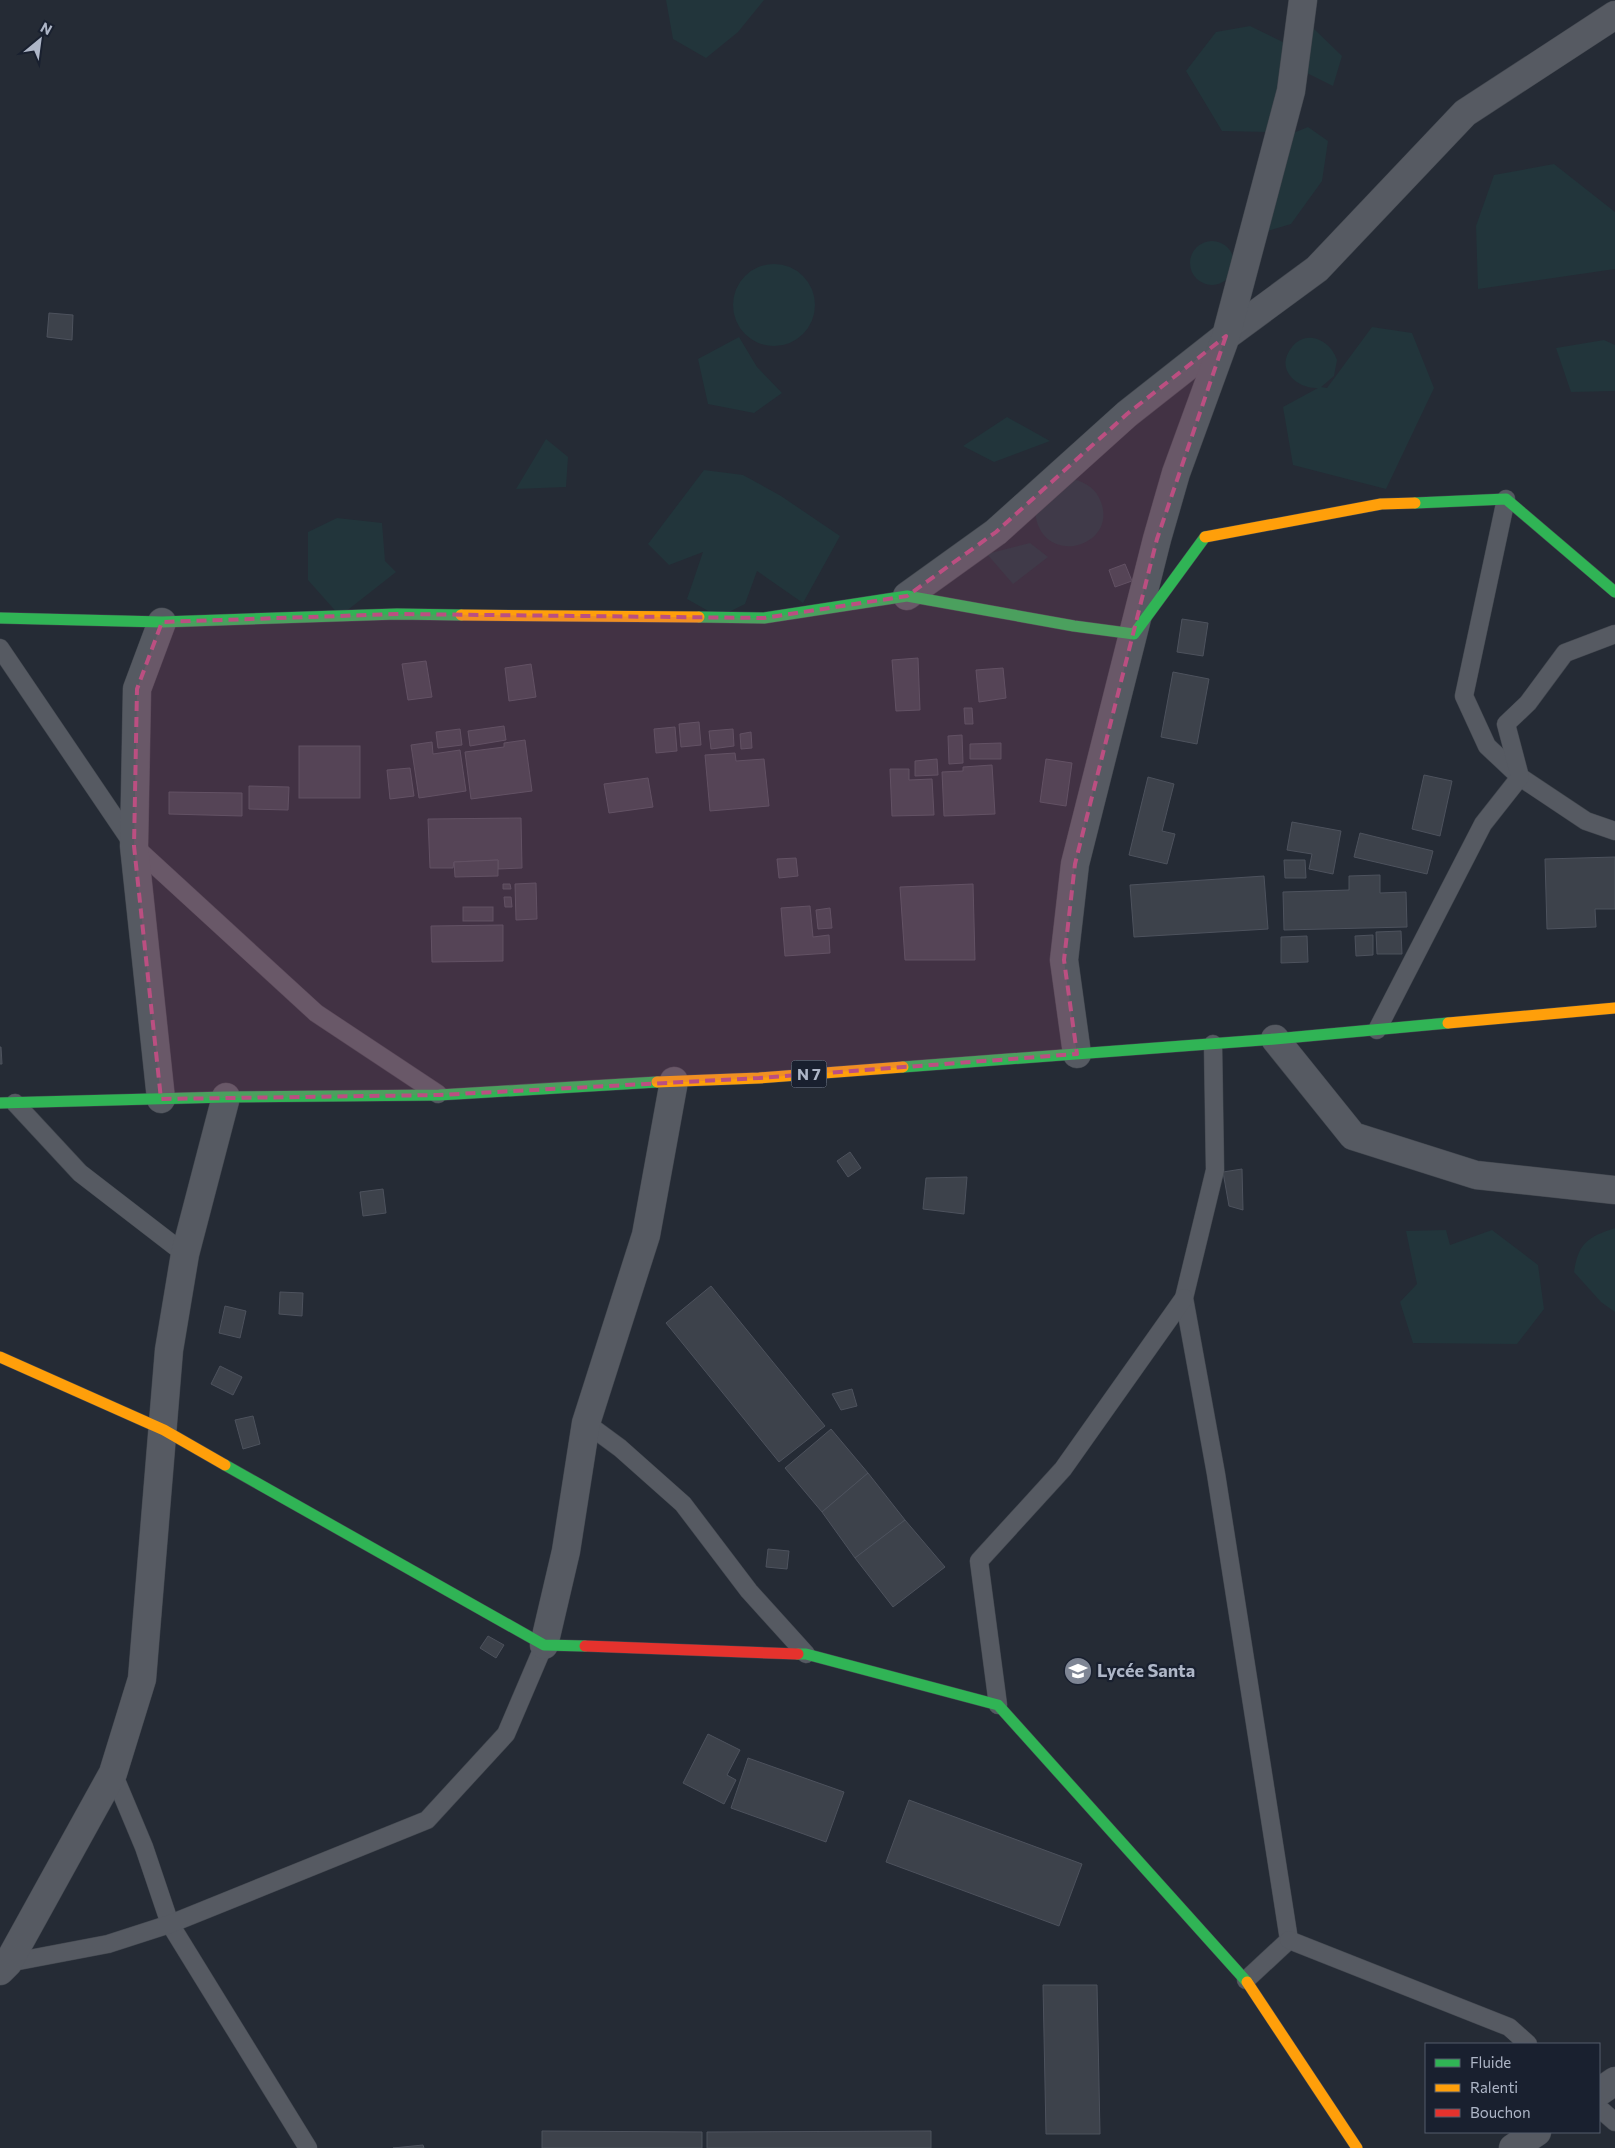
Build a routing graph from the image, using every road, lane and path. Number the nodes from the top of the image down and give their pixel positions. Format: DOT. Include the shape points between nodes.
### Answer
graph roads {
  1 [pos="1303,0"];
  2 [pos="1615,15"];
  3 [pos="1226,336"];
  4 [pos="1506,499"];
  5 [pos="1615,592"];
  6 [pos="906,596"];
  7 [pos="0,618"];
  8 [pos="162,622"];
  9 [pos="1134,634"];
  10 [pos="1615,634"];
  11 [pos="0,648"];
  12 [pos="1520,777"];
  13 [pos="1615,831"];
  14 [pos="134,846"];
  15 [pos="1615,1008"];
  16 [pos="1377,1030"];
  17 [pos="1275,1039"];
  18 [pos="1213,1044"];
  19 [pos="1077,1054"];
  20 [pos="674,1081"];
  21 [pos="440,1095"];
  22 [pos="226,1097"];
  23 [pos="160,1099"];
  24 [pos="7,1103"];
  25 [pos="1615,1190"];
  26 [pos="185,1254"];
  27 [pos="1184,1298"];
  28 [pos="0,1358"];
  29 [pos="586,1423"];
  30 [pos="164,1430"];
  31 [pos="544,1645"];
  32 [pos="806,1654"];
  33 [pos="998,1705"];
  34 [pos="113,1773"];
  35 [pos="170,1924"];
  36 [pos="1289,1940"];
  37 [pos="4,1967"];
  38 [pos="1246,1980"];
  39 [pos="1527,2043"];
  40 [pos="1615,2081"];
  41 [pos="1600,2091"];
  42 [pos="1600,2109"];
  43 [pos="1615,2122"];
  44 [pos="1536,2133"];
  45 [pos="308,2148"];
  46 [pos="1357,2148"];
  47 [pos="1513,2148"];
  1 -- 3 [label="street" via="1291,91"];
  2 -- 3 [label="street" via="1465,113 1317,269"];
  3 -- 6 [label="street" via="1127,414 996,532"];
  3 -- 9 [label="street" via="1176,474"];
  4 -- 5 [label="main road"];
  4 -- 9 [label="main road" via="1381,504 1206,536"];
  4 -- 12 [label="lane" via="1464,696 1487,746"];
  6 -- 8 [label="main road" via="764,618 397,614"];
  6 -- 9 [label="main road"];
  7 -- 8 [label="main road"];
  8 -- 14 [label="street" via="137,689"];
  9 -- 19 [label="street" via="1075,864 1064,960"];
  10 -- 12 [label="lane" via="1564,653 1528,703 1506,724"];
  11 -- 14 [label="lane"];
  12 -- 13 [label="lane" via="1586,821"];
  12 -- 16 [label="lane" via="1483,824"];
  14 -- 21 [label="lane" via="316,1013"];
  14 -- 23 [label="street"];
  15 -- 16 [label="main road, N 7"];
  16 -- 17 [label="main road, N 7"];
  17 -- 18 [label="main road, N 7"];
  17 -- 25 [label="street" via="1353,1136 1476,1175"];
  18 -- 19 [label="main road, N 7"];
  18 -- 27 [label="lane" via="1215,1170"];
  19 -- 20 [label="main road, N 7" via="759,1078"];
  20 -- 21 [label="main road, N 7"];
  20 -- 29 [label="street" via="646,1235"];
  21 -- 22 [label="main road, N 7"];
  22 -- 23 [label="main road, N 7"];
  22 -- 26 [label="street"];
  23 -- 24 [label="main road, N 7"];
  24 -- 26 [label="lane" via="80,1173"];
  26 -- 30 [label="street" via="169,1350"];
  27 -- 33 [label="lane" via="1063,1470 979,1561"];
  27 -- 36 [label="lane" via="1217,1483"];
  28 -- 30 [label="main road"];
  29 -- 31 [label="street" via="566,1551"];
  29 -- 32 [label="lane" via="620,1448 683,1504 749,1591"];
  30 -- 31 [label="main road"];
  30 -- 34 [label="street" via="142,1679"];
  31 -- 32 [label="main road"];
  31 -- 35 [label="lane" via="506,1734 427,1820"];
  32 -- 33 [label="main road"];
  33 -- 38 [label="main road"];
  34 -- 35 [label="lane" via="144,1847"];
  34 -- 37 [label="street"];
  35 -- 37 [label="lane" via="108,1944"];
  35 -- 45 [label="lane"];
  36 -- 38 [label="lane"];
  36 -- 39 [label="lane" via="1509,2027"];
  38 -- 46 [label="main road"];
  40 -- 41 [label="street"];
  42 -- 43 [label="lane"];
  44 -- 47 [label="street"];
}
